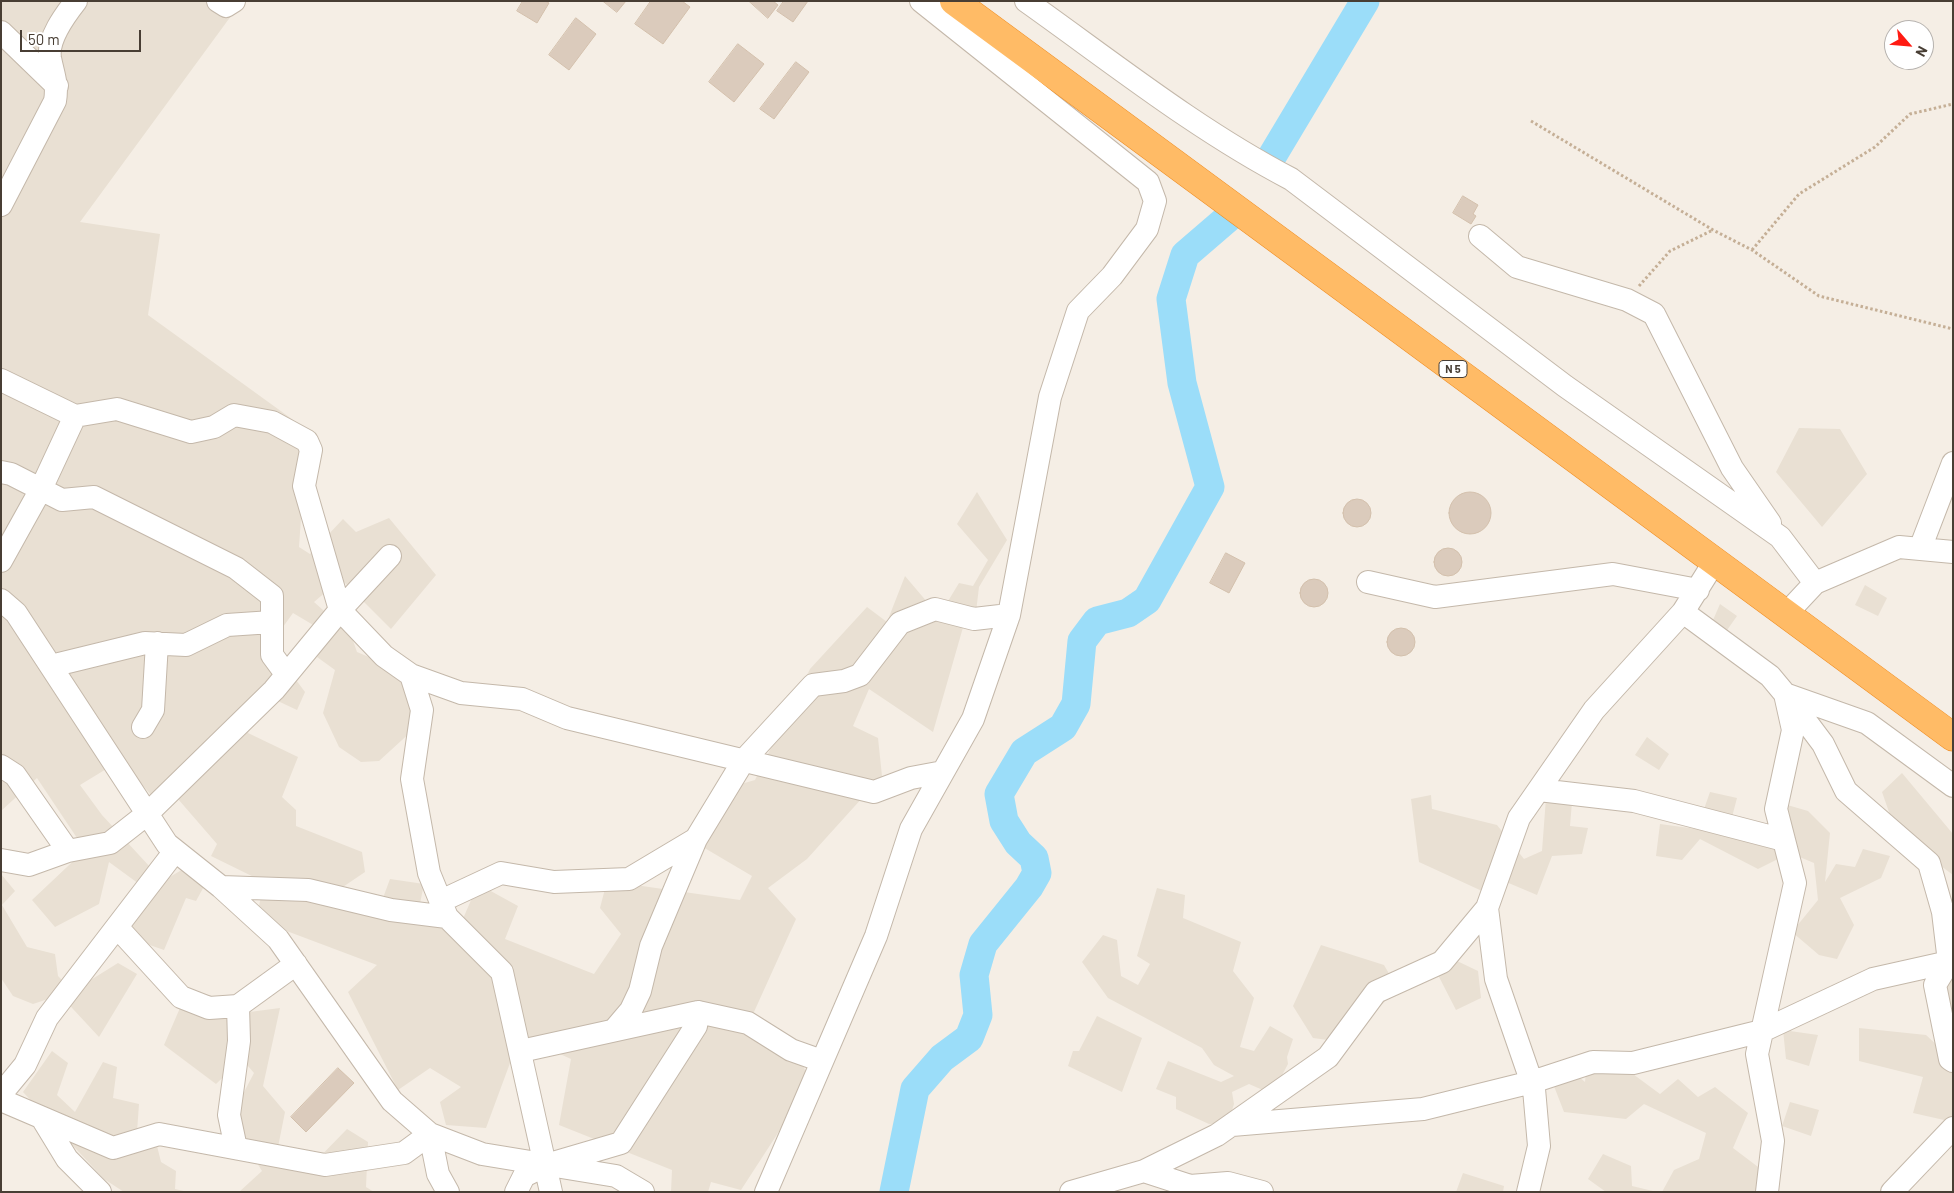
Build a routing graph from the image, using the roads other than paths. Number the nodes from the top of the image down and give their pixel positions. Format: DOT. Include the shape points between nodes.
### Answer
graph roads {
  1 [pos="76,1"];
  2 [pos="218,1"];
  3 [pos="234,1"];
  4 [pos="921,1"];
  5 [pos="954,1"];
  6 [pos="1026,1"];
  7 [pos="1,32"];
  8 [pos="57,86"];
  9 [pos="1,205"];
  10 [pos="1480,236"];
  11 [pos="1,380"];
  12 [pos="75,416"];
  13 [pos="1953,464"];
  14 [pos="1,472"];
  15 [pos="41,489"];
  16 [pos="1780,537"];
  17 [pos="1920,549"];
  18 [pos="1953,552"];
  19 [pos="390,556"];
  20 [pos="1,561"];
  21 [pos="1715,561"];
  22 [pos="1368,582"];
  23 [pos="1814,583"];
  24 [pos="1698,590"];
  25 [pos="1,600"];
  26 [pos="340,610"];
  27 [pos="1684,612"];
  28 [pos="1786,614"];
  29 [pos="1009,615"];
  30 [pos="272,622"];
  31 [pos="157,644"];
  32 [pos="50,666"];
  33 [pos="286,674"];
  34 [pos="411,675"];
  35 [pos="1784,694"];
  36 [pos="143,727"];
  37 [pos="1953,737"];
  38 [pos="744,760"];
  39 [pos="1,766"];
  40 [pos="943,772"];
  41 [pos="1953,786"];
  42 [pos="1539,790"];
  43 [pos="147,814"];
  44 [pos="696,839"];
  45 [pos="1784,840"];
  46 [pos="68,851"];
  47 [pos="175,852"];
  48 [pos="1,860"];
  49 [pos="221,887"];
  50 [pos="1487,908"];
  51 [pos="444,909"];
  52 [pos="117,927"];
  53 [pos="296,964"];
  54 [pos="1951,964"];
  55 [pos="238,1006"];
  56 [pos="698,1012"];
  57 [pos="614,1030"];
  58 [pos="1762,1031"];
  59 [pos="520,1051"];
  60 [pos="822,1061"];
  61 [pos="1953,1061"];
  62 [pos="1532,1082"];
  63 [pos="1,1094"];
  64 [pos="1,1100"];
  65 [pos="42,1118"];
  66 [pos="1231,1125"];
  67 [pos="1953,1128"];
  68 [pos="430,1134"];
  69 [pos="236,1148"];
  70 [pos="546,1165"];
  71 [pos="1146,1181"];
  72 [pos="440,1189"];
  73 [pos="100,1192"];
  74 [pos="516,1192"];
  75 [pos="551,1192"];
  76 [pos="643,1192"];
  77 [pos="766,1192"];
  78 [pos="1071,1192"];
  79 [pos="1168,1192"];
  80 [pos="1262,1192"];
  81 [pos="1528,1192"];
  82 [pos="1767,1192"];
  83 [pos="1892,1192"];
  1 -- 8 [label="street" via="58,24 50,55"];
  2 -- 3 [label="street" via="226,6"];
  4 -- 29 [label="street" via="1148,182 1155,201 1147,229 1112,276 1078,311 1050,398"];
  5 -- 21 [label="highway, N 5"];
  6 -- 16 [label="street" via="1189,116 1257,161 1291,179 1565,386"];
  7 -- 8 [label="street"];
  8 -- 9 [label="street" via="55,101"];
  10 -- 16 [label="street" via="1517,267 1626,300 1654,314 1732,468"];
  11 -- 12 [label="street"];
  12 -- 15 [label="street"];
  12 -- 26 [label="street" via="117,409 191,432 214,427 234,415 272,422 307,441 311,450 304,486"];
  13 -- 17 [label="street"];
  14 -- 15 [label="street"];
  15 -- 20 [label="street"];
  15 -- 30 [label="street" via="62,500 94,497 236,568 272,596"];
  16 -- 23 [label="street"];
  17 -- 18 [label="street"];
  17 -- 23 [label="street" via="1899,547"];
  19 -- 26 [label="street"];
  21 -- 24 [label="street"];
  21 -- 28 [label="highway, N 5"];
  22 -- 24 [label="street" via="1435,597 1613,574"];
  23 -- 28 [label="street"];
  24 -- 27 [label="street"];
  25 -- 32 [label="street" via="16,613"];
  26 -- 33 [label="street"];
  26 -- 34 [label="street" via="384,656"];
  27 -- 35 [label="street" via="1770,676"];
  27 -- 42 [label="street" via="1594,710"];
  28 -- 37 [label="highway, N 5"];
  29 -- 38 [label="street" via="974,619 935,609 900,623 860,675 844,681 813,685"];
  29 -- 40 [label="street" via="973,719"];
  30 -- 31 [label="street" via="227,625 186,644"];
  30 -- 33 [label="street" via="272,655"];
  31 -- 32 [label="street" via="145,643"];
  31 -- 36 [label="street" via="153,710"];
  32 -- 43 [label="street"];
  33 -- 43 [label="street" via="274,690"];
  34 -- 38 [label="street" via="461,693 522,699 567,718"];
  34 -- 51 [label="street" via="422,710 412,778 429,873"];
  35 -- 41 [label="street" via="1867,723"];
  35 -- 45 [label="street" via="1793,730 1776,809"];
  35 -- 54 [label="street" via="1823,744 1846,791 1928,863 1943,912"];
  38 -- 40 [label="street" via="874,792 911,778"];
  38 -- 44 [label="street"];
  39 -- 46 [label="street" via="15,775"];
  40 -- 60 [label="street" via="911,829 876,936"];
  42 -- 45 [label="street" via="1634,802"];
  42 -- 50 [label="street" via="1519,818"];
  43 -- 46 [label="street" via="110,843"];
  43 -- 47 [label="street"];
  44 -- 51 [label="street" via="629,879 554,882 501,873"];
  44 -- 57 [label="street" via="651,946 640,991 631,1010"];
  45 -- 58 [label="street" via="1795,883"];
  46 -- 48 [label="street" via="29,865"];
  47 -- 49 [label="street"];
  47 -- 52 [label="street"];
  49 -- 51 [label="street" via="308,890 391,910"];
  49 -- 53 [label="street" via="278,939"];
  50 -- 62 [label="street" via="1496,979"];
  50 -- 66 [label="street" via="1442,962 1376,992 1328,1057"];
  51 -- 59 [label="street" via="502,972"];
  52 -- 55 [label="street" via="181,997 209,1008"];
  52 -- 63 [label="street" via="47,1018 26,1065"];
  53 -- 55 [label="street"];
  53 -- 68 [label="street" via="392,1101"];
  54 -- 58 [label="street" via="1873,980"];
  54 -- 61 [label="street" via="1935,984"];
  55 -- 69 [label="street" via="239,1041 229,1115"];
  56 -- 57 [label="street"];
  56 -- 60 [label="street" via="748,1023 791,1050"];
  56 -- 70 [label="street" via="696,1026 620,1143"];
  57 -- 59 [label="street"];
  58 -- 62 [label="street" via="1633,1063 1594,1062"];
  58 -- 82 [label="street" via="1757,1054 1773,1141"];
  59 -- 70 [label="street"];
  60 -- 77 [label="street"];
  62 -- 66 [label="street" via="1423,1109"];
  62 -- 81 [label="street" via="1539,1146"];
  64 -- 65 [label="street"];
  65 -- 69 [label="street" via="113,1148 159,1134"];
  65 -- 73 [label="street" via="67,1159"];
  66 -- 71 [label="street"];
  67 -- 83 [label="street"];
  68 -- 69 [label="street" via="404,1153 325,1164"];
  68 -- 70 [label="street" via="482,1154"];
  68 -- 72 [label="street"];
  70 -- 74 [label="street" via="524,1176"];
  70 -- 75 [label="street"];
  70 -- 76 [label="street" via="616,1176"];
  71 -- 78 [label="street"];
  71 -- 79 [label="street"];
  71 -- 80 [label="street" via="1190,1186 1228,1183"];
}
